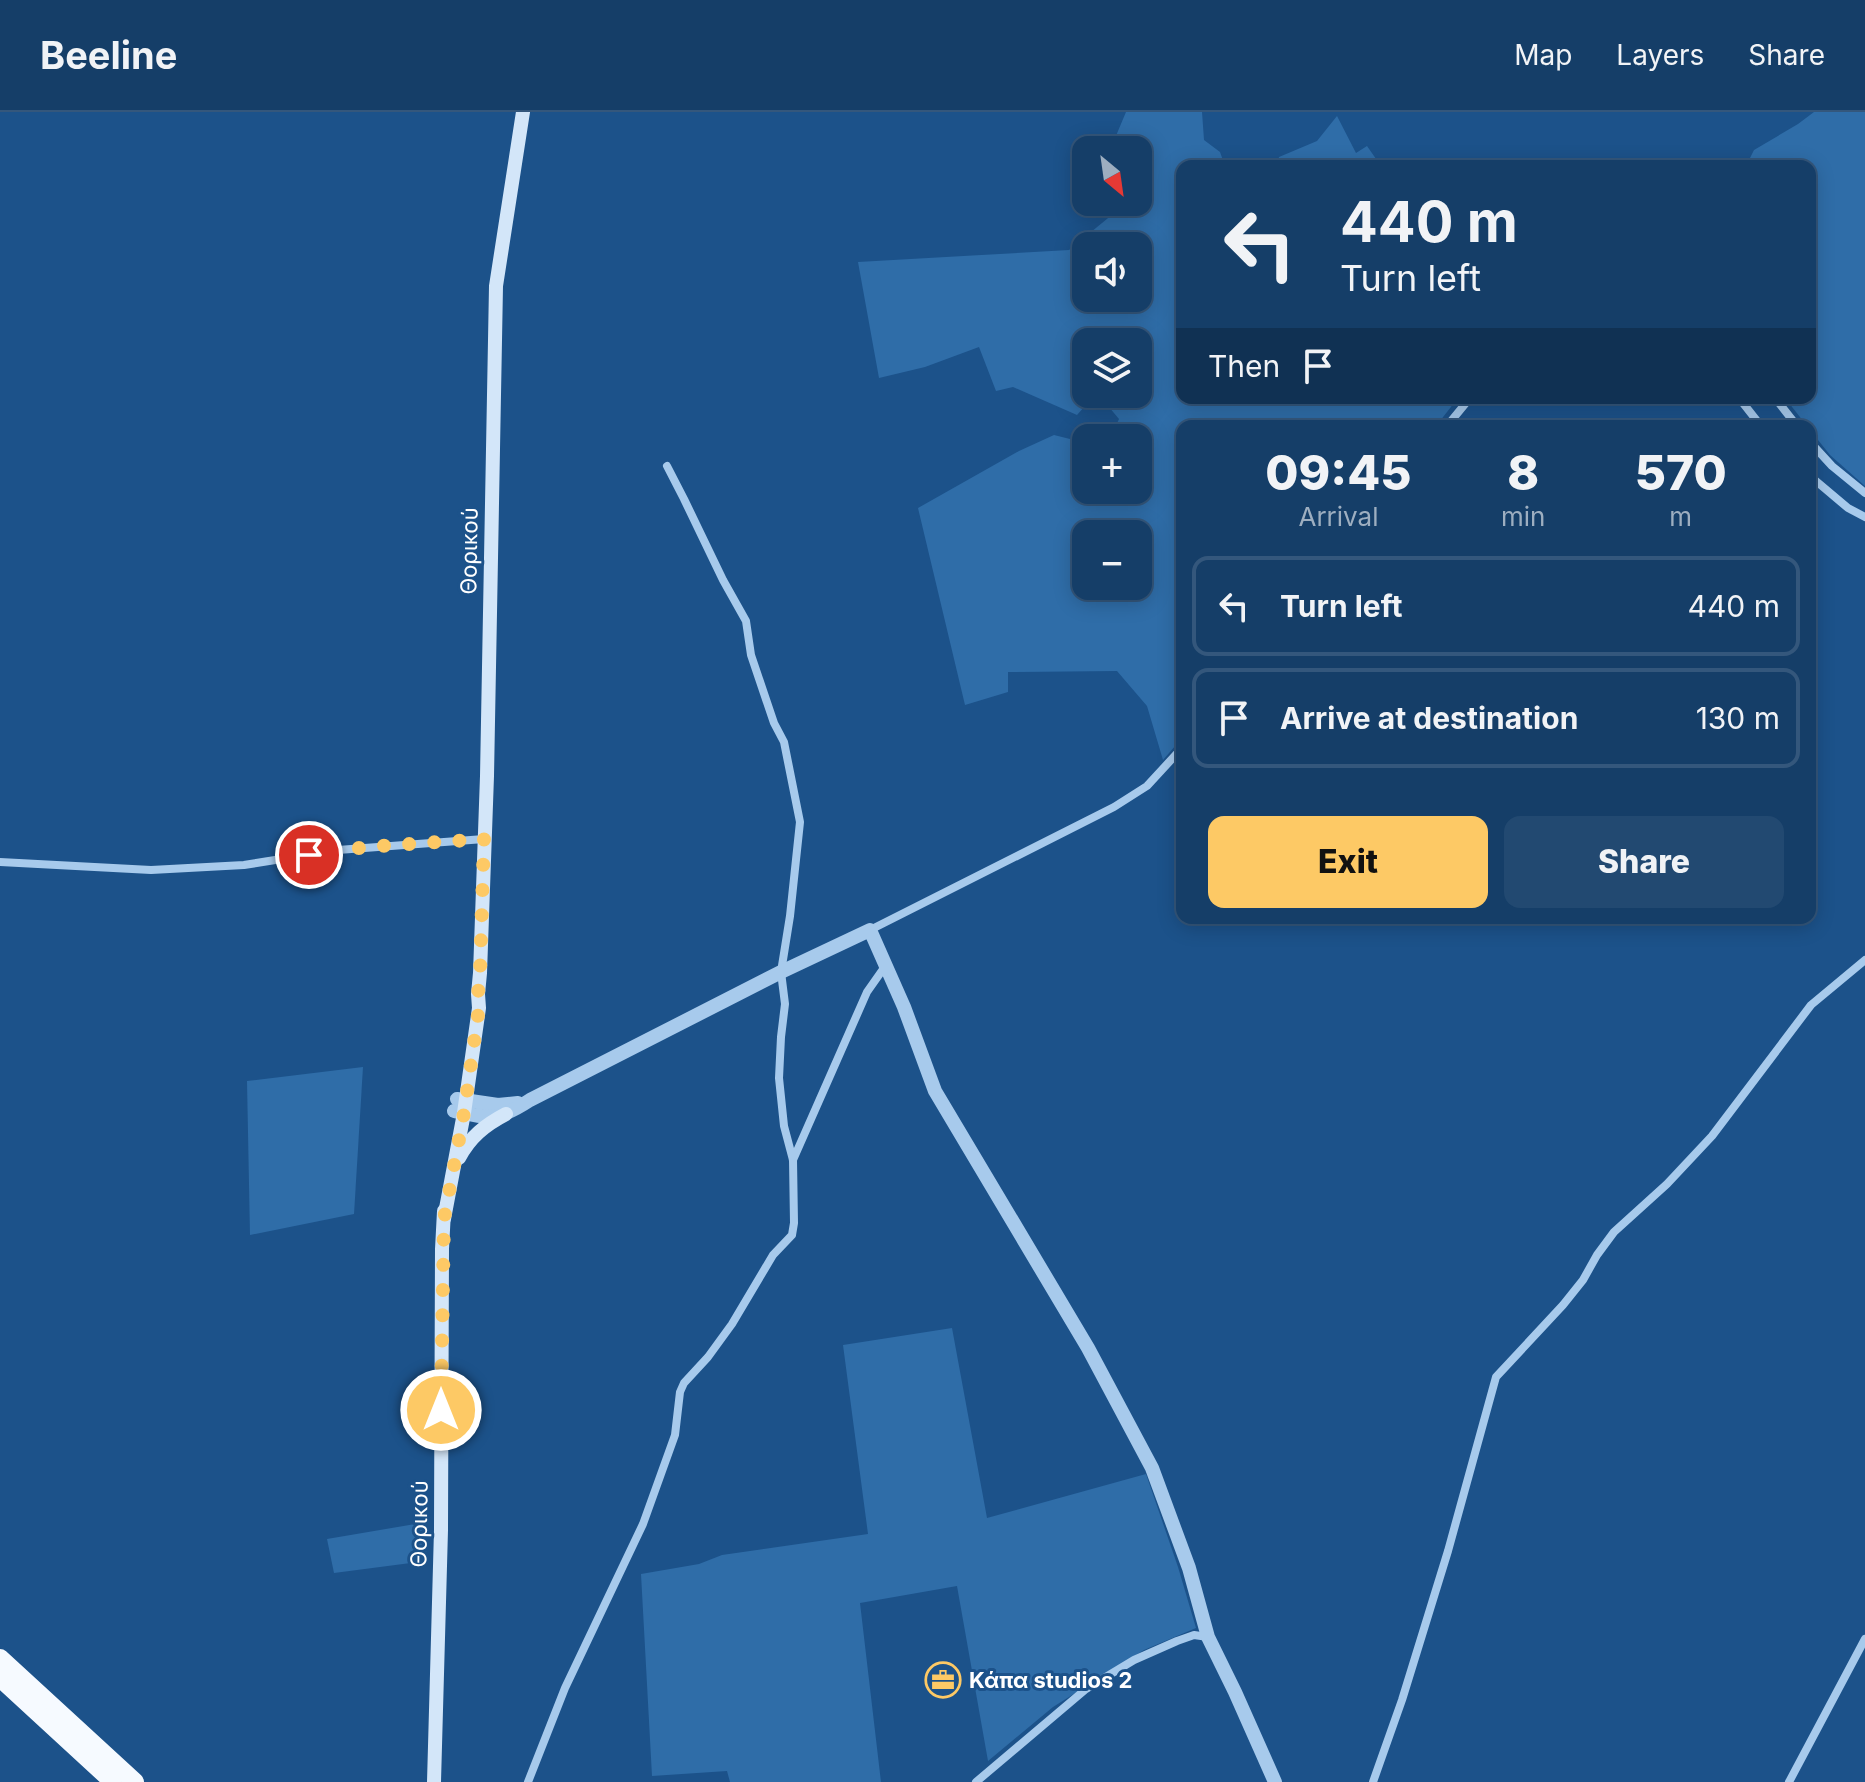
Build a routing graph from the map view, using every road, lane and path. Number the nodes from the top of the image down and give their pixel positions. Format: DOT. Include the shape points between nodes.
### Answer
graph roads {
  1 [pos="523,112"];
  2 [pos="1465,404"];
  3 [pos="1744,404"];
  4 [pos="1780,404"];
  5 [pos="1452,420"];
  6 [pos="1756,420"];
  7 [pos="1792,420"];
  8 [pos="1816,449"];
  9 [pos="667,466"];
  10 [pos="1816,481"];
  11 [pos="1865,493"];
  12 [pos="1865,517"];
  13 [pos="1176,755"];
  14 [pos="484,839"];
  15 [pos="0,862"];
  16 [pos="870,930"];
  17 [pos="1865,960"];
  18 [pos="886,964"];
  19 [pos="781,972"];
  20 [pos="530,1100"];
  21 [pos="460,1106"];
  22 [pos="506,1114"];
  23 [pos="793,1160"];
  24 [pos="451,1180"];
  25 [pos="444,1219"];
  26 [pos="1208,1637"];
  27 [pos="1865,1639"];
  28 [pos="0,1658"];
  29 [pos="0,1678"];
  30 [pos="113,1782"];
  31 [pos="135,1782"];
  32 [pos="434,1782"];
  33 [pos="528,1782"];
  34 [pos="976,1782"];
  35 [pos="1275,1782"];
  36 [pos="1373,1782"];
  37 [pos="1789,1782"];
  1 -- 14 [label="main road, Θορικού" via="496,286"];
  2 -- 5 [label="street"];
  3 -- 6 [label="street"];
  4 -- 7 [label="street"];
  8 -- 11 [label="street"];
  9 -- 19 [label="street" via="746,621 751,655 784,742 800,822"];
  10 -- 12 [label="street"];
  13 -- 16 [label="street" via="1147,786 1114,807"];
  14 -- 15 [label="street" via="165,869"];
  14 -- 21 [label="main road, Θορικού" via="479,1008"];
  16 -- 18 [label="street"];
  16 -- 19 [label="street"];
  17 -- 36 [label="street" via="1811,1005 1712,1136 1614,1232 1563,1305 1496,1377 1448,1551"];
  18 -- 23 [label="street" via="867,992"];
  18 -- 26 [label="street" via="935,1091 1088,1348 1152,1468"];
  19 -- 20 [label="street"];
  19 -- 23 [label="street" via="785,1004 779,1078"];
  20 -- 21 [label="street"];
  20 -- 22 [label="street"];
  21 -- 22 [label="street" via="489,1118"];
  21 -- 24 [label="main road, Θορικού"];
  21 -- 25 [label="main road, Θορικού" via="447,1163"];
  22 -- 24 [label="main road" via="470,1141"];
  23 -- 33 [label="street" via="792,1235 773,1255 708,1357 684,1383 675,1435 643,1524 565,1688"];
  24 -- 25 [label="main road, Θορικού"];
  25 -- 32 [label="main road, Θορικού"];
  26 -- 34 [label="street" via="1177,1641 1086,1689"];
  26 -- 35 [label="street"];
  27 -- 37 [label="street"];
  28 -- 31 [label="highway"];
  29 -- 30 [label="highway"];
}
